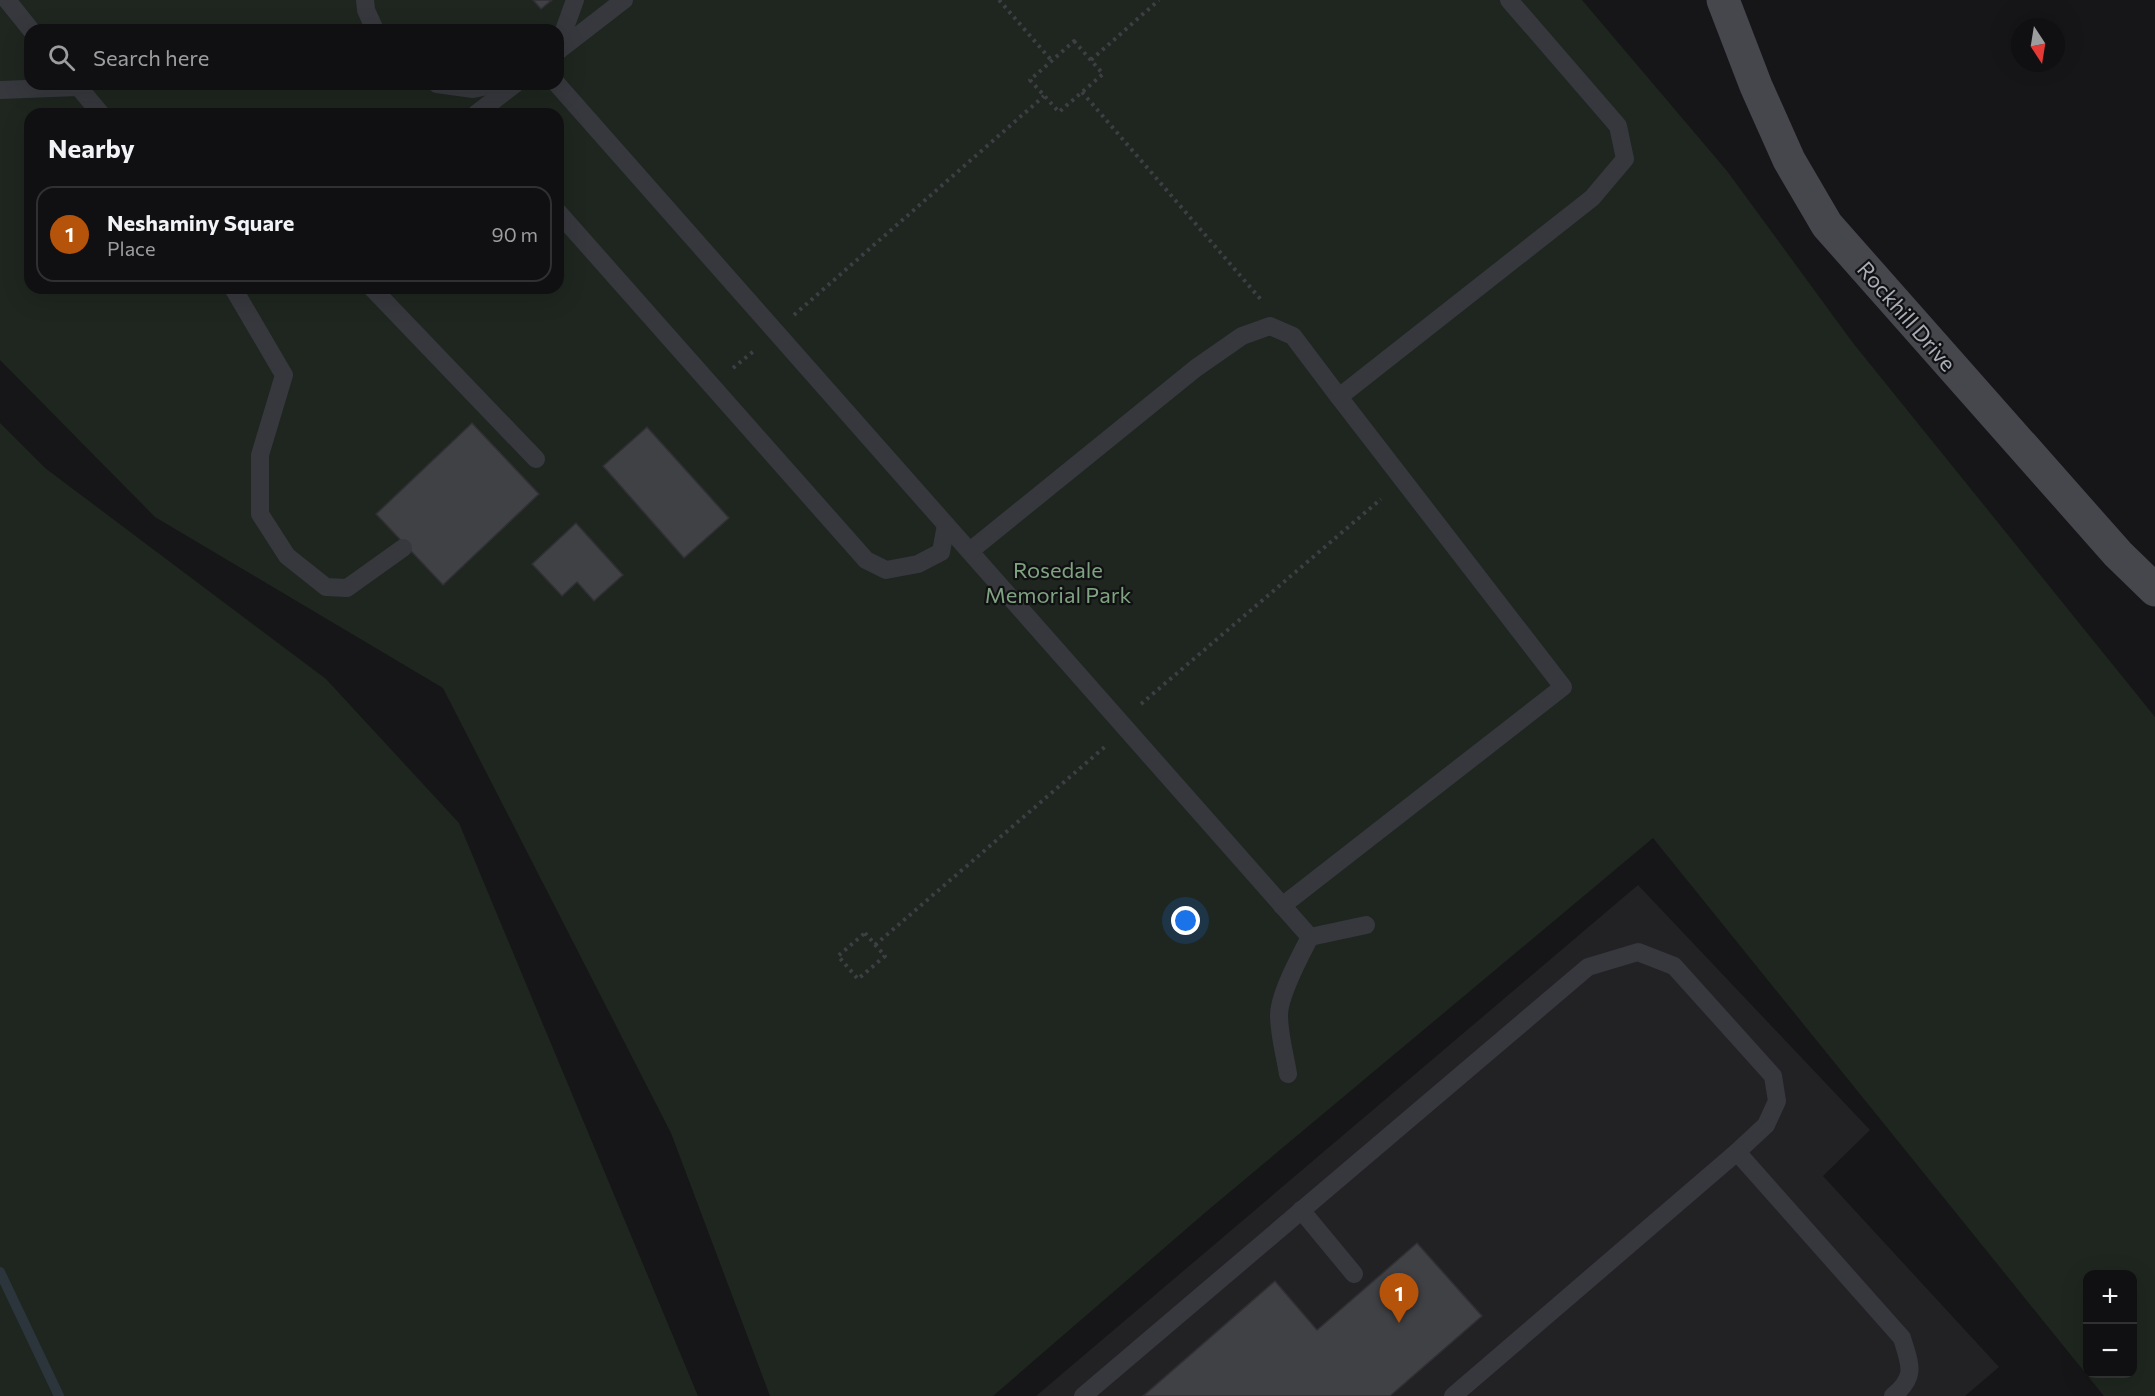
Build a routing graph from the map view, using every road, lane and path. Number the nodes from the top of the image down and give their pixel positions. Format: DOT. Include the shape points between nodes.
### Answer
graph roads {
  1 [pos="7,0"];
  2 [pos="365,0"];
  3 [pos="575,0"];
  4 [pos="624,0"];
  5 [pos="999,0"];
  6 [pos="1159,0"];
  7 [pos="1509,0"];
  8 [pos="1723,0"];
  9 [pos="27,24"];
  10 [pos="372,24"];
  11 [pos="564,30"];
  12 [pos="564,46"];
  13 [pos="1091,60"];
  14 [pos="1052,61"];
  15 [pos="24,89"];
  16 [pos="0,90"];
  17 [pos="80,90"];
  18 [pos="507,90"];
  19 [pos="562,90"];
  20 [pos="1082,93"];
  21 [pos="1044,96"];
  22 [pos="95,108"];
  23 [pos="484,108"];
  24 [pos="564,219"];
  25 [pos="237,294"];
  26 [pos="378,294"];
  27 [pos="775,332"];
  28 [pos="1293,336"];
  29 [pos="713,387"];
  30 [pos="1339,397"];
  31 [pos="536,459"];
  32 [pos="1381,499"];
  33 [pos="946,525"];
  34 [pos="403,548"];
  35 [pos="970,551"];
  36 [pos="2155,590"];
  37 [pos="1123,725"];
  38 [pos="1282,906"];
  39 [pos="1366,925"];
  40 [pos="1310,937"];
  41 [pos="875,945"];
  42 [pos="1288,1074"];
  43 [pos="1737,1152"];
  44 [pos="1301,1210"];
  45 [pos="1354,1274"];
  46 [pos="1083,1396"];
  47 [pos="1453,1396"];
  48 [pos="1893,1396"];
  1 -- 9 [label="lane"];
  2 -- 10 [label="lane"];
  3 -- 11 [label="lane"];
  4 -- 12 [label="lane"];
  5 -- 14 [label="path"];
  6 -- 13 [label="path"];
  7 -- 30 [label="lane" via="1618,126 1625,159 1592,198"];
  8 -- 36 [label="street, Rockhill Drive" via="1789,160 1827,225 2118,554"];
  13 -- 14 [label="path" via="1074,41"];
  13 -- 20 [label="path" via="1103,74"];
  14 -- 21 [label="path" via="1030,80"];
  15 -- 16 [label="lane"];
  17 -- 22 [label="lane"];
  18 -- 23 [label="lane"];
  19 -- 27 [label="lane"];
  20 -- 21 [label="path" via="1059,112"];
  20 -- 28 [label="path"];
  21 -- 27 [label="path"];
  24 -- 29 [label="lane"];
  25 -- 34 [label="lane" via="284,375 260,455 260,514 287,556 326,587 347,588"];
  26 -- 31 [label="lane"];
  27 -- 29 [label="path"];
  27 -- 33 [label="lane"];
  28 -- 30 [label="lane"];
  28 -- 35 [label="lane" via="1270,326 1242,336 1196,368"];
  29 -- 33 [label="lane" via="866,560 886,570 918,564 941,552"];
  30 -- 38 [label="lane" via="1563,687"];
  32 -- 37 [label="path"];
  33 -- 35 [label="lane"];
  35 -- 37 [label="lane"];
  37 -- 38 [label="lane"];
  37 -- 41 [label="path"];
  38 -- 40 [label="lane"];
  39 -- 40 [label="lane"];
  40 -- 42 [label="lane" via="1293,969 1279,1012"];
  41 -- 41 [label="path" via="885,956 858,980 838,956 865,933"];
  43 -- 44 [label="lane" via="1766,1125 1777,1101 1773,1076 1674,966 1638,952 1587,967"];
  43 -- 47 [label="lane"];
  43 -- 48 [label="lane" via="1902,1338 1911,1368 1904,1387"];
  44 -- 45 [label="lane"];
  44 -- 46 [label="lane"];
}
